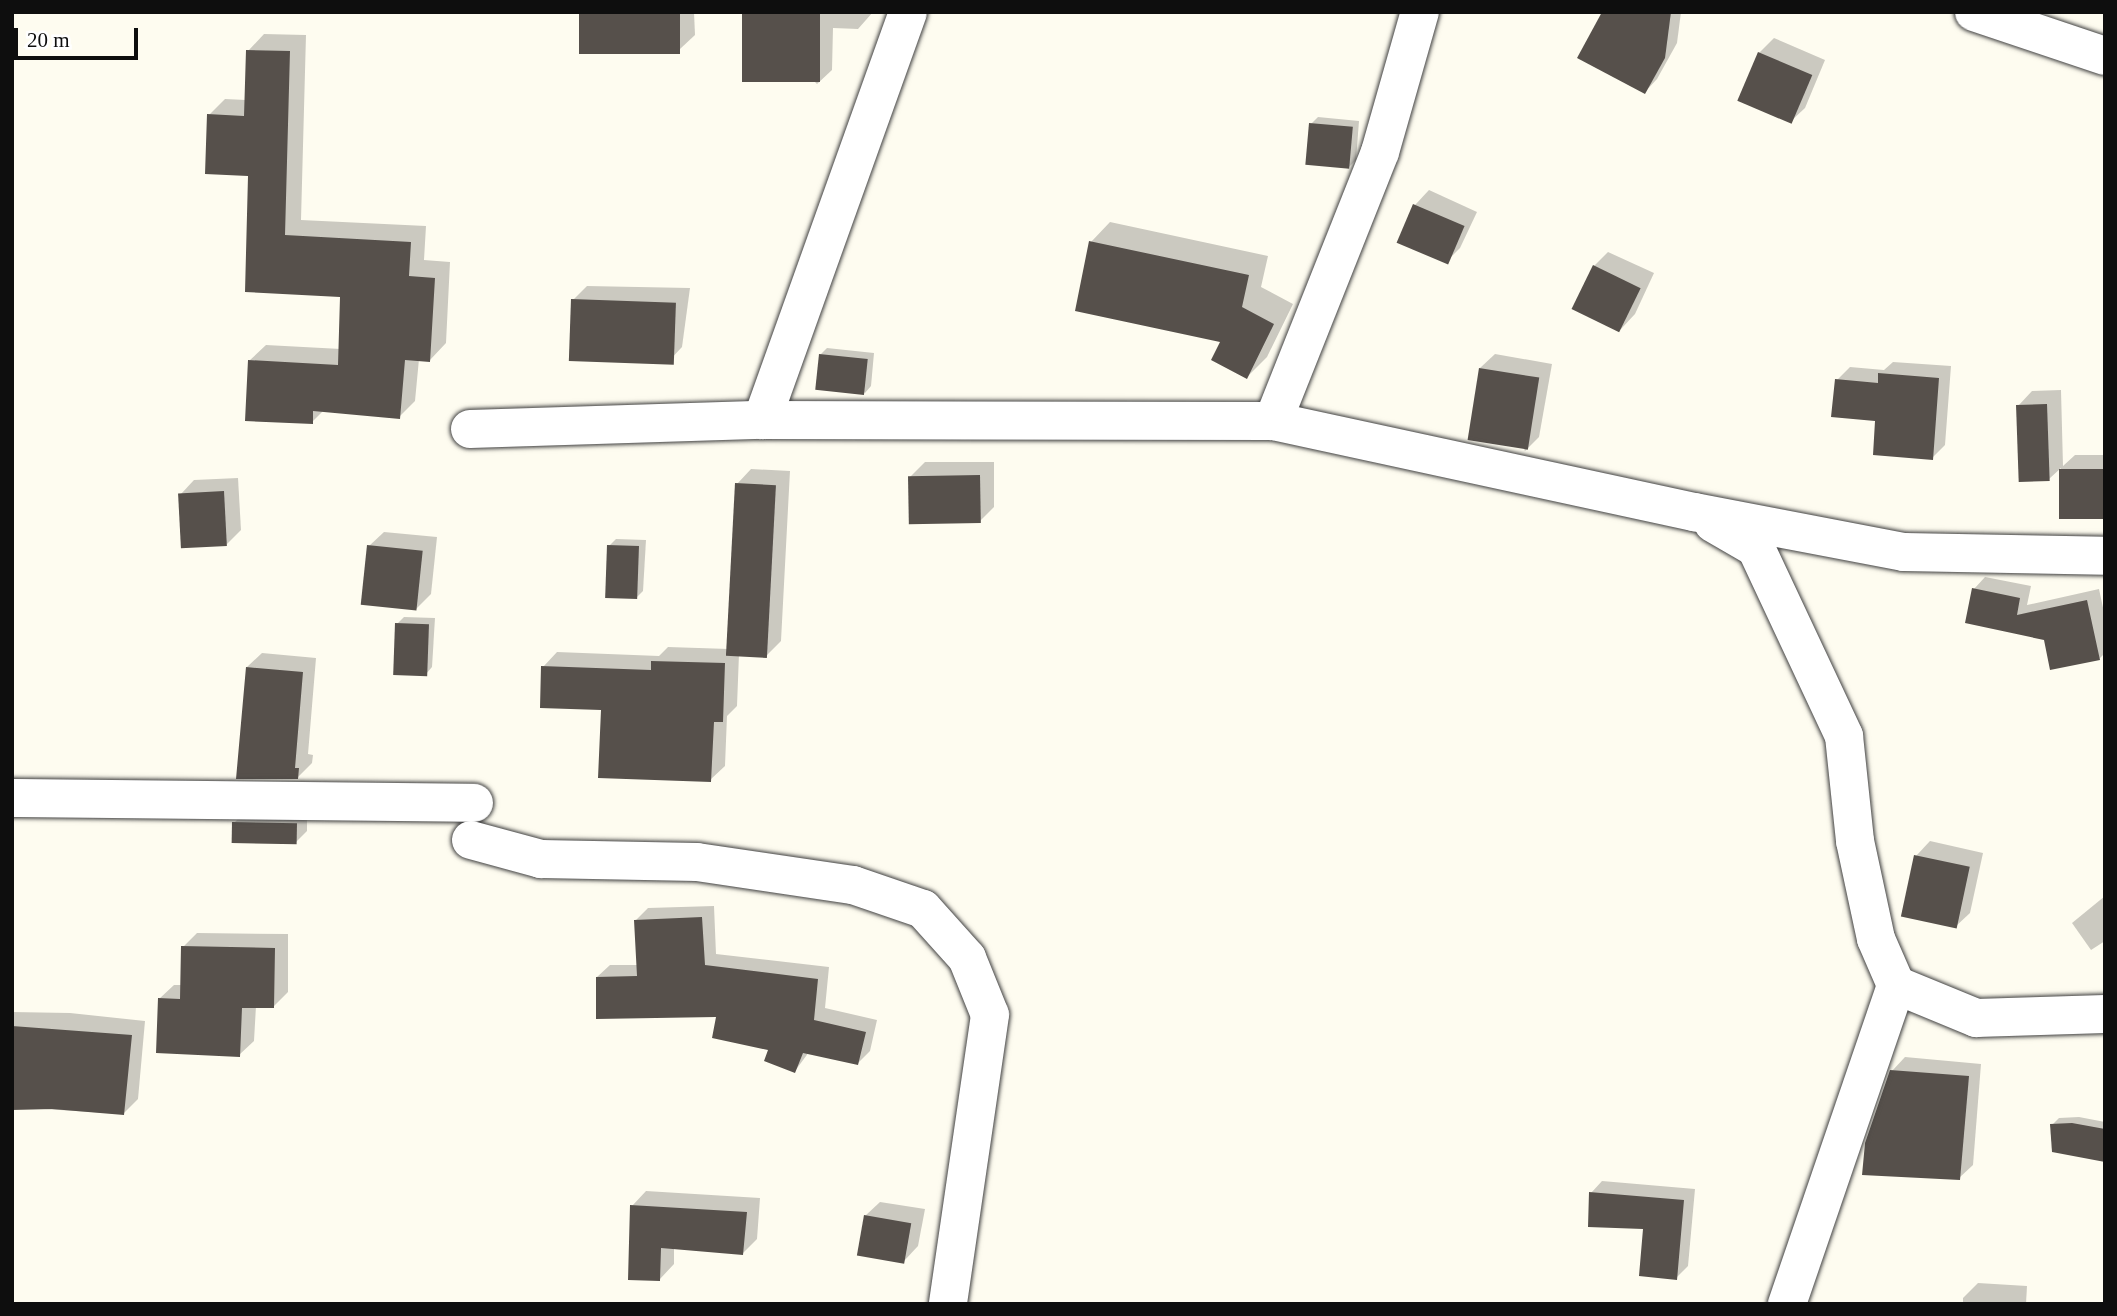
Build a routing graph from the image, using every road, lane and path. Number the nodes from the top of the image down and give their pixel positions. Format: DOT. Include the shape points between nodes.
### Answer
graph roads {
  1 [pos="908,12"];
  2 [pos="1420,12"];
  3 [pos="1974,12"];
  4 [pos="2105,56"];
  5 [pos="762,420"];
  6 [pos="1273,421"];
  7 [pos="470,429"];
  8 [pos="1693,512"];
  9 [pos="2105,556"];
  10 [pos="12,798"];
  11 [pos="474,803"];
  12 [pos="471,840"];
  13 [pos="1896,985"];
  14 [pos="2105,1014"];
  15 [pos="948,1304"];
  16 [pos="1787,1304"];
  1 -- 5 [label="street"];
  2 -- 6 [label="street" via="1380,152"];
  3 -- 4 [label="street"];
  5 -- 6 [label="street"];
  5 -- 7 [label="street"];
  6 -- 8 [label="street"];
  8 -- 9 [label="street" via="1905,552"];
  8 -- 13 [label="street" via="1756,548 1844,736 1855,841 1876,939"];
  10 -- 11 [label="street"];
  12 -- 15 [label="street" via="541,859 697,862 853,885 923,909 967,958 989,1015"];
  13 -- 14 [label="street" via="1976,1018"];
  13 -- 16 [label="street"];
}
